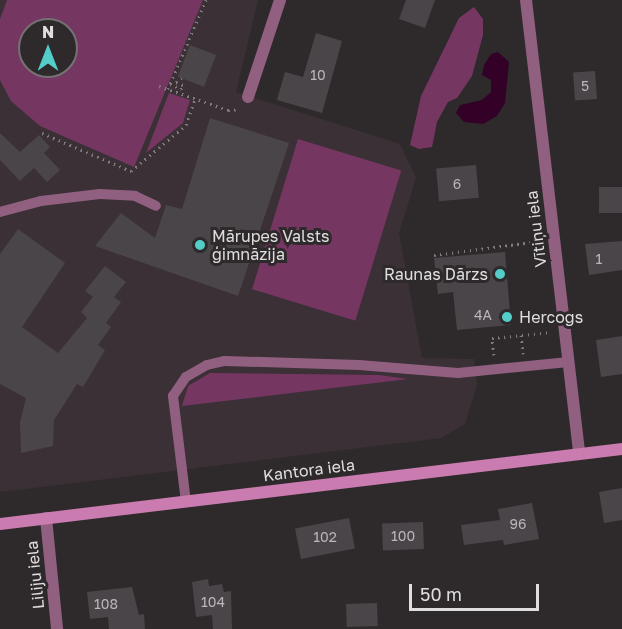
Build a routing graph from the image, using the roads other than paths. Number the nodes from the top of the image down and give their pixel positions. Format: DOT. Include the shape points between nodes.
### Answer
graph roads {
  1 [pos="280,0"];
  2 [pos="526,0"];
  3 [pos="248,97"];
  4 [pos="156,206"];
  5 [pos="0,212"];
  6 [pos="568,362"];
  7 [pos="622,448"];
  8 [pos="579,454"];
  9 [pos="186,502"];
  10 [pos="45,518"];
  11 [pos="0,524"];
  12 [pos="57,629"];
  1 -- 3 [label="street"];
  2 -- 6 [label="street, Vītiņu iela"];
  4 -- 5 [label="lane" via="135,196 100,194 41,201"];
  6 -- 8 [label="street, Vītiņu iela"];
  6 -- 9 [label="lane" via="458,373 225,361 207,365 186,377 173,396"];
  7 -- 8 [label="main road, Kantora iela"];
  8 -- 9 [label="main road, Kantora iela"];
  9 -- 10 [label="main road, Kantora iela"];
  10 -- 11 [label="main road, Kantora iela"];
  10 -- 12 [label="street, Liliju iela"];
}
